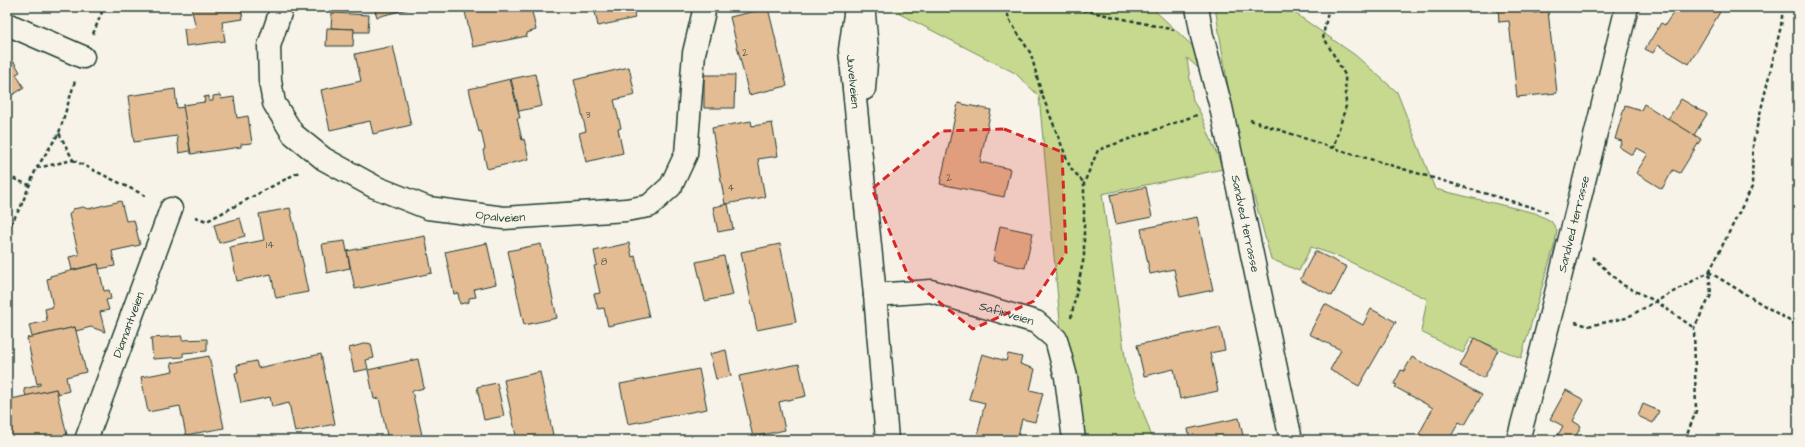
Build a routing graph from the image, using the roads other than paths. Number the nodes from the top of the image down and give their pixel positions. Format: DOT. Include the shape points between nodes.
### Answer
graph roads {
  1 [pos="282,7"];
  2 [pos="705,7"];
  3 [pos="856,7"];
  4 [pos="863,7"];
  5 [pos="1197,7"];
  6 [pos="1627,7"];
  7 [pos="7,24"];
  8 [pos="83,57"];
  9 [pos="860,156"];
  10 [pos="171,209"];
  11 [pos="875,296"];
  12 [pos="86,440"];
  13 [pos="887,440"];
  14 [pos="901,440"];
  15 [pos="1074,440"];
  16 [pos="1291,440"];
  17 [pos="1518,440"];
  1 -- 2 [label="street, Opalveien" via="269,46 270,81 274,104 292,134 324,159 375,187 428,208 504,218 626,210 649,206 671,186 686,154 694,53"];
  3 -- 9 [label="street, Juvelveien" via="850,50"];
  4 -- 9 [label="street, Juvelveien" via="867,49"];
  5 -- 16 [label="street, Sandved terrasse" via="1221,107"];
  6 -- 17 [label="street, Sandved terrasse" via="1552,315"];
  7 -- 8 [label="street"];
  9 -- 11 [label="street, Juvelveien"];
  10 -- 12 [label="street, Diamantveien"];
  11 -- 13 [label="street, Juvelveien"];
  11 -- 14 [label="street, Juvelveien"];
  11 -- 15 [label="street, Safirveien" via="931,291 1036,322 1056,339 1066,377"];
}
